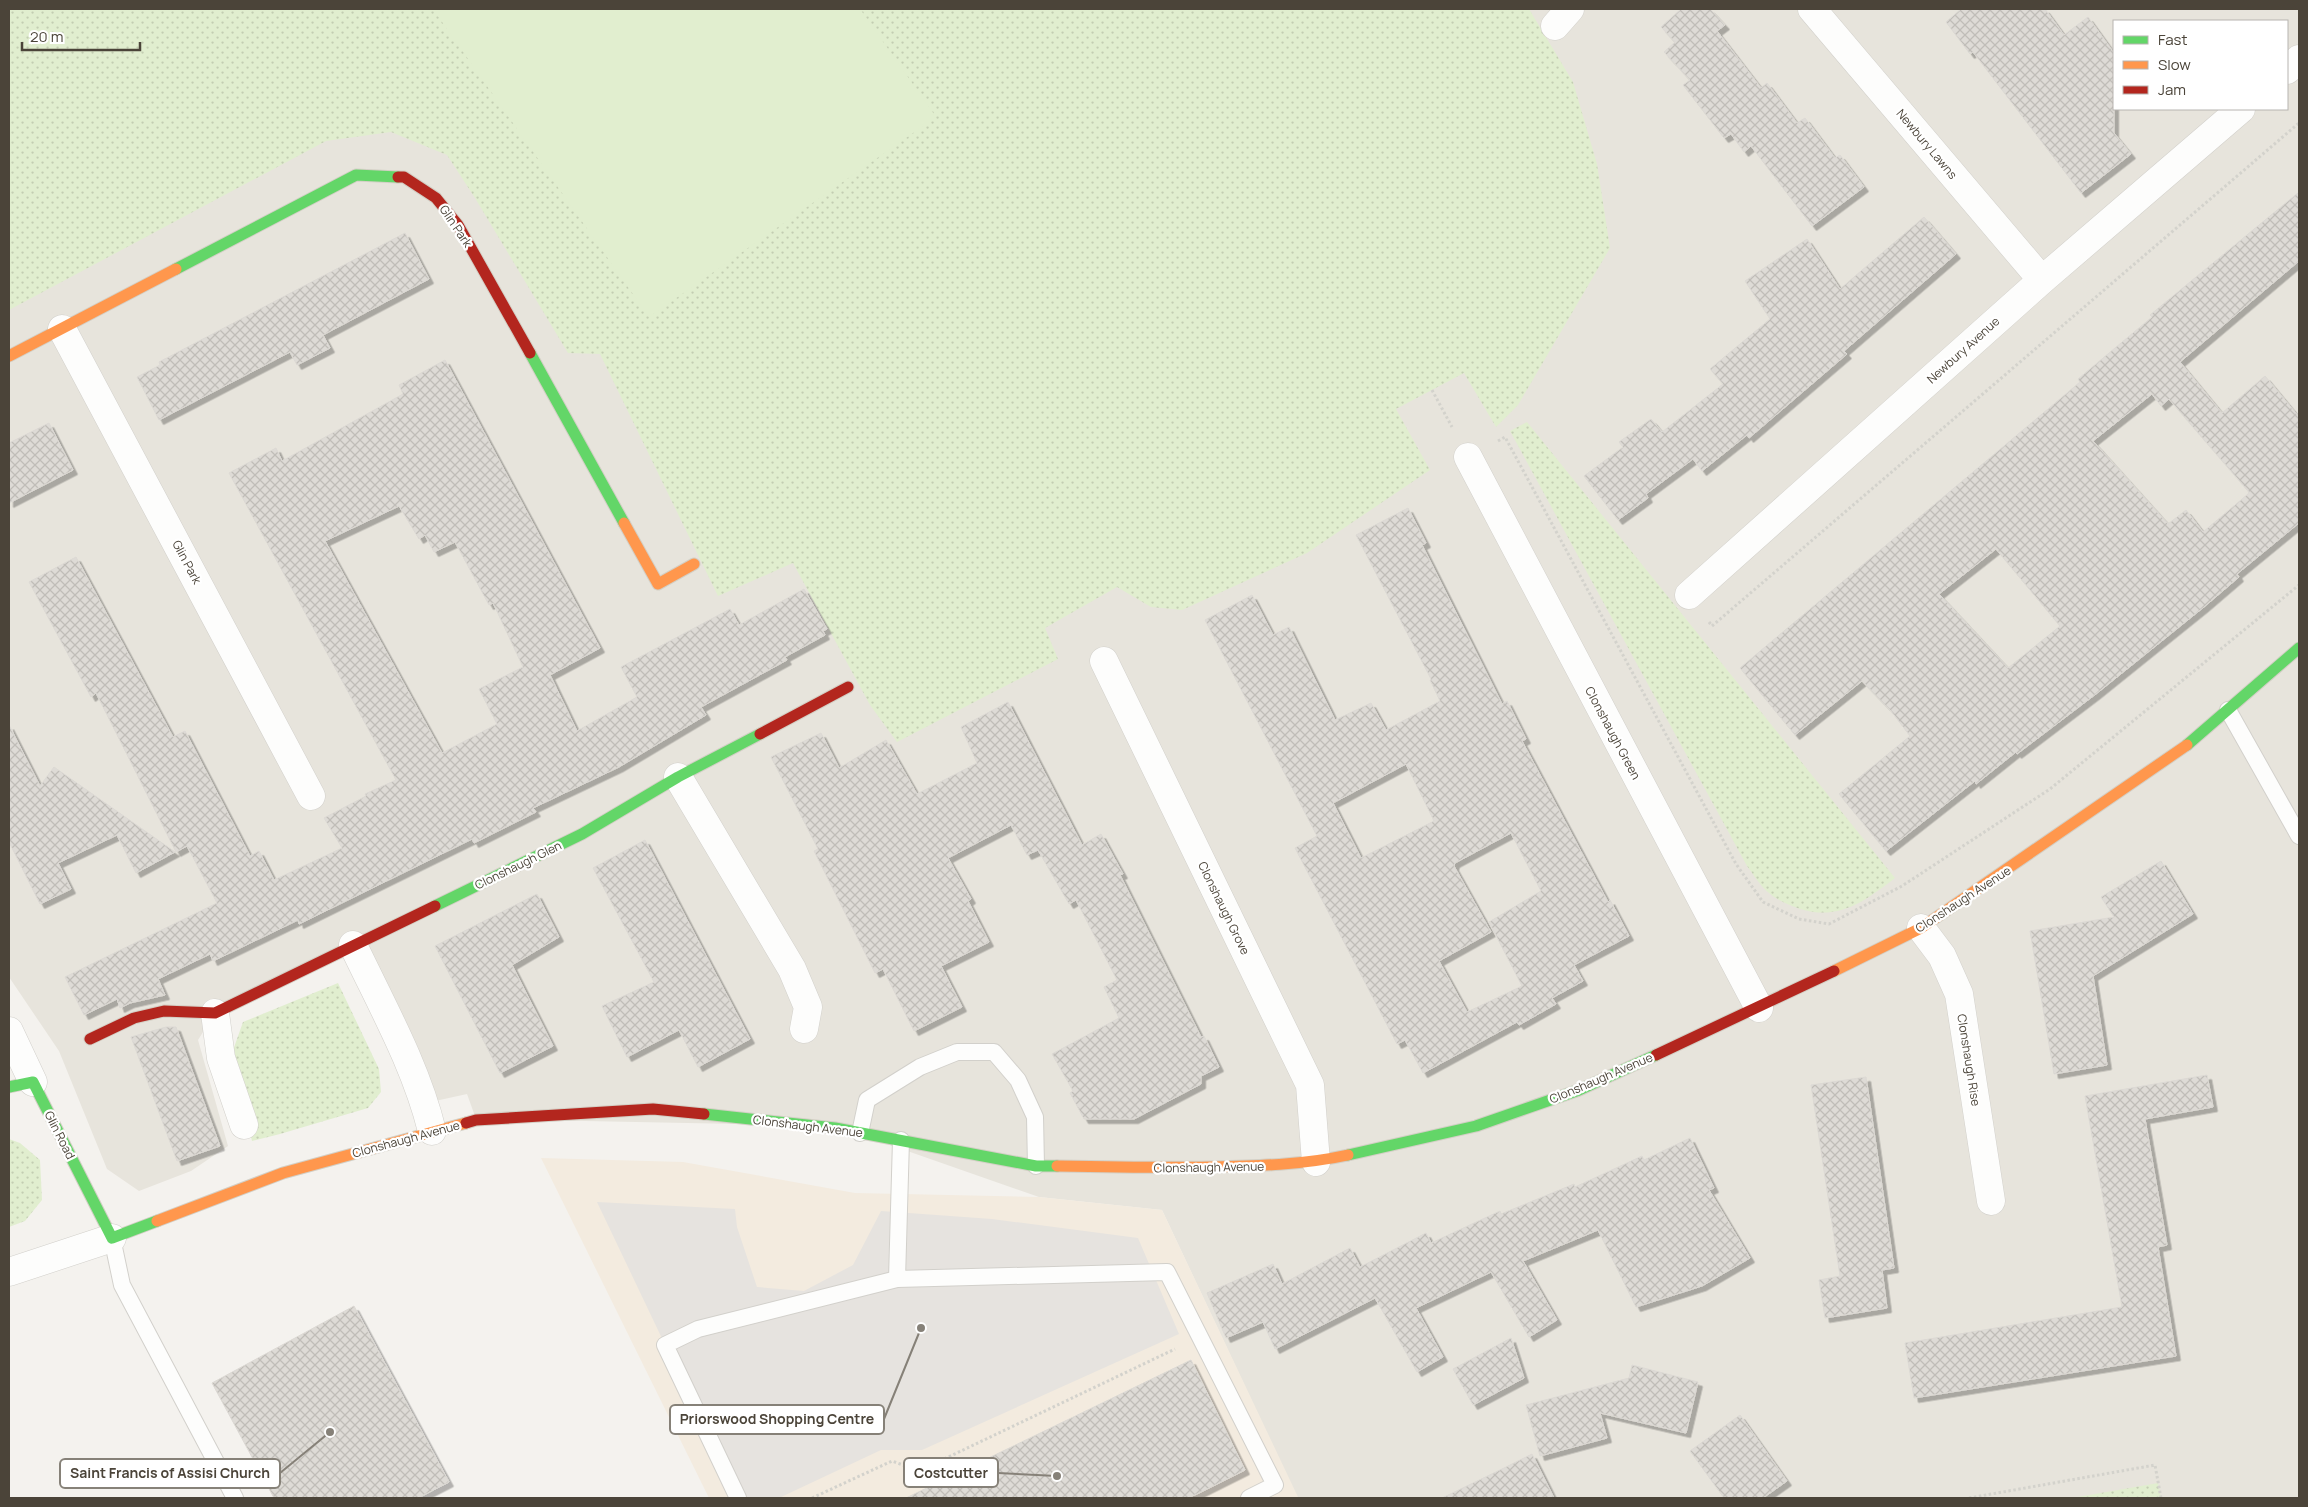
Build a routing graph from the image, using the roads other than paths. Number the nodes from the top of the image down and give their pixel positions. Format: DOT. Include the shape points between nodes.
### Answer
graph roads {
  1 [pos="1812,9"];
  2 [pos="2299,59"];
  3 [pos="2288,69"];
  4 [pos="2240,110"];
  5 [pos="2042,280"];
  6 [pos="62,329"];
  7 [pos="9,356"];
  8 [pos="1468,457"];
  9 [pos="694,564"];
  10 [pos="1689,595"];
  11 [pos="2299,648"];
  12 [pos="1104,661"];
  13 [pos="848,687"];
  14 [pos="2228,710"];
  15 [pos="678,776"];
  16 [pos="311,796"];
  17 [pos="2299,836"];
  18 [pos="1921,928"];
  19 [pos="353,945"];
  20 [pos="1759,1008"];
  21 [pos="215,1014"];
  22 [pos="804,1029"];
  23 [pos="9,1031"];
  24 [pos="90,1039"];
  25 [pos="21,1085"];
  26 [pos="244,1125"];
  27 [pos="432,1131"];
  28 [pos="860,1133"];
  29 [pos="900,1140"];
  30 [pos="1316,1162"];
  31 [pos="1036,1166"];
  32 [pos="1991,1202"];
  33 [pos="112,1238"];
  34 [pos="9,1272"];
  35 [pos="897,1279"];
  36 [pos="235,1498"];
  37 [pos="738,1498"];
  38 [pos="1249,1498"];
  1 -- 5 [label="street, Newbury Lawns"];
  2 -- 3 [label="street"];
  4 -- 5 [label="street, Newbury Avenue"];
  5 -- 10 [label="street, Newbury Avenue"];
  6 -- 7 [label="street, Glin Park"];
  6 -- 9 [label="street, Glin Park" via="356,175 404,178 436,198 458,225 658,584"];
  6 -- 16 [label="street, Glin Park"];
  8 -- 20 [label="street, Clonshaugh Green"];
  11 -- 14 [label="street, Clonshaugh Avenue"];
  12 -- 30 [label="street, Clonshaugh Grove" via="1310,1085"];
  13 -- 15 [label="street, Clonshaugh Glen"];
  14 -- 17 [label="lane"];
  14 -- 18 [label="street, Clonshaugh Avenue" via="2175,753"];
  15 -- 19 [label="street, Clonshaugh Glen" via="582,834"];
  15 -- 22 [label="street" via="792,970 808,1007"];
  18 -- 20 [label="street, Clonshaugh Avenue"];
  18 -- 32 [label="street, Clonshaugh Rise" via="1942,956 1959,994"];
  19 -- 21 [label="street, Clonshaugh Glen"];
  19 -- 27 [label="street" via="405,1053 425,1103"];
  20 -- 30 [label="street, Clonshaugh Avenue" via="1579,1090 1476,1126"];
  21 -- 24 [label="street, Clonshaugh Glen" via="164,1012 134,1018"];
  21 -- 26 [label="street" via="221,1058"];
  23 -- 25 [label="street, Glin Road"];
  25 -- 33 [label="street, Glin Road"];
  27 -- 28 [label="street, Clonshaugh Avenue" via="476,1120 653,1109"];
  27 -- 33 [label="street, Clonshaugh Avenue" via="283,1173"];
  28 -- 29 [label="street, Clonshaugh Avenue"];
  28 -- 31 [label="lane" via="868,1100 920,1067 957,1052 994,1052 1018,1080 1035,1117"];
  29 -- 31 [label="street, Clonshaugh Avenue"];
  29 -- 35 [label="lane"];
  30 -- 31 [label="street, Clonshaugh Avenue" via="1147,1168"];
  33 -- 34 [label="street, Clonshaugh Avenue"];
  33 -- 36 [label="lane" via="122,1285"];
  35 -- 37 [label="lane" via="698,1328 665,1345"];
  35 -- 38 [label="lane" via="1167,1272 1276,1486"];
}
